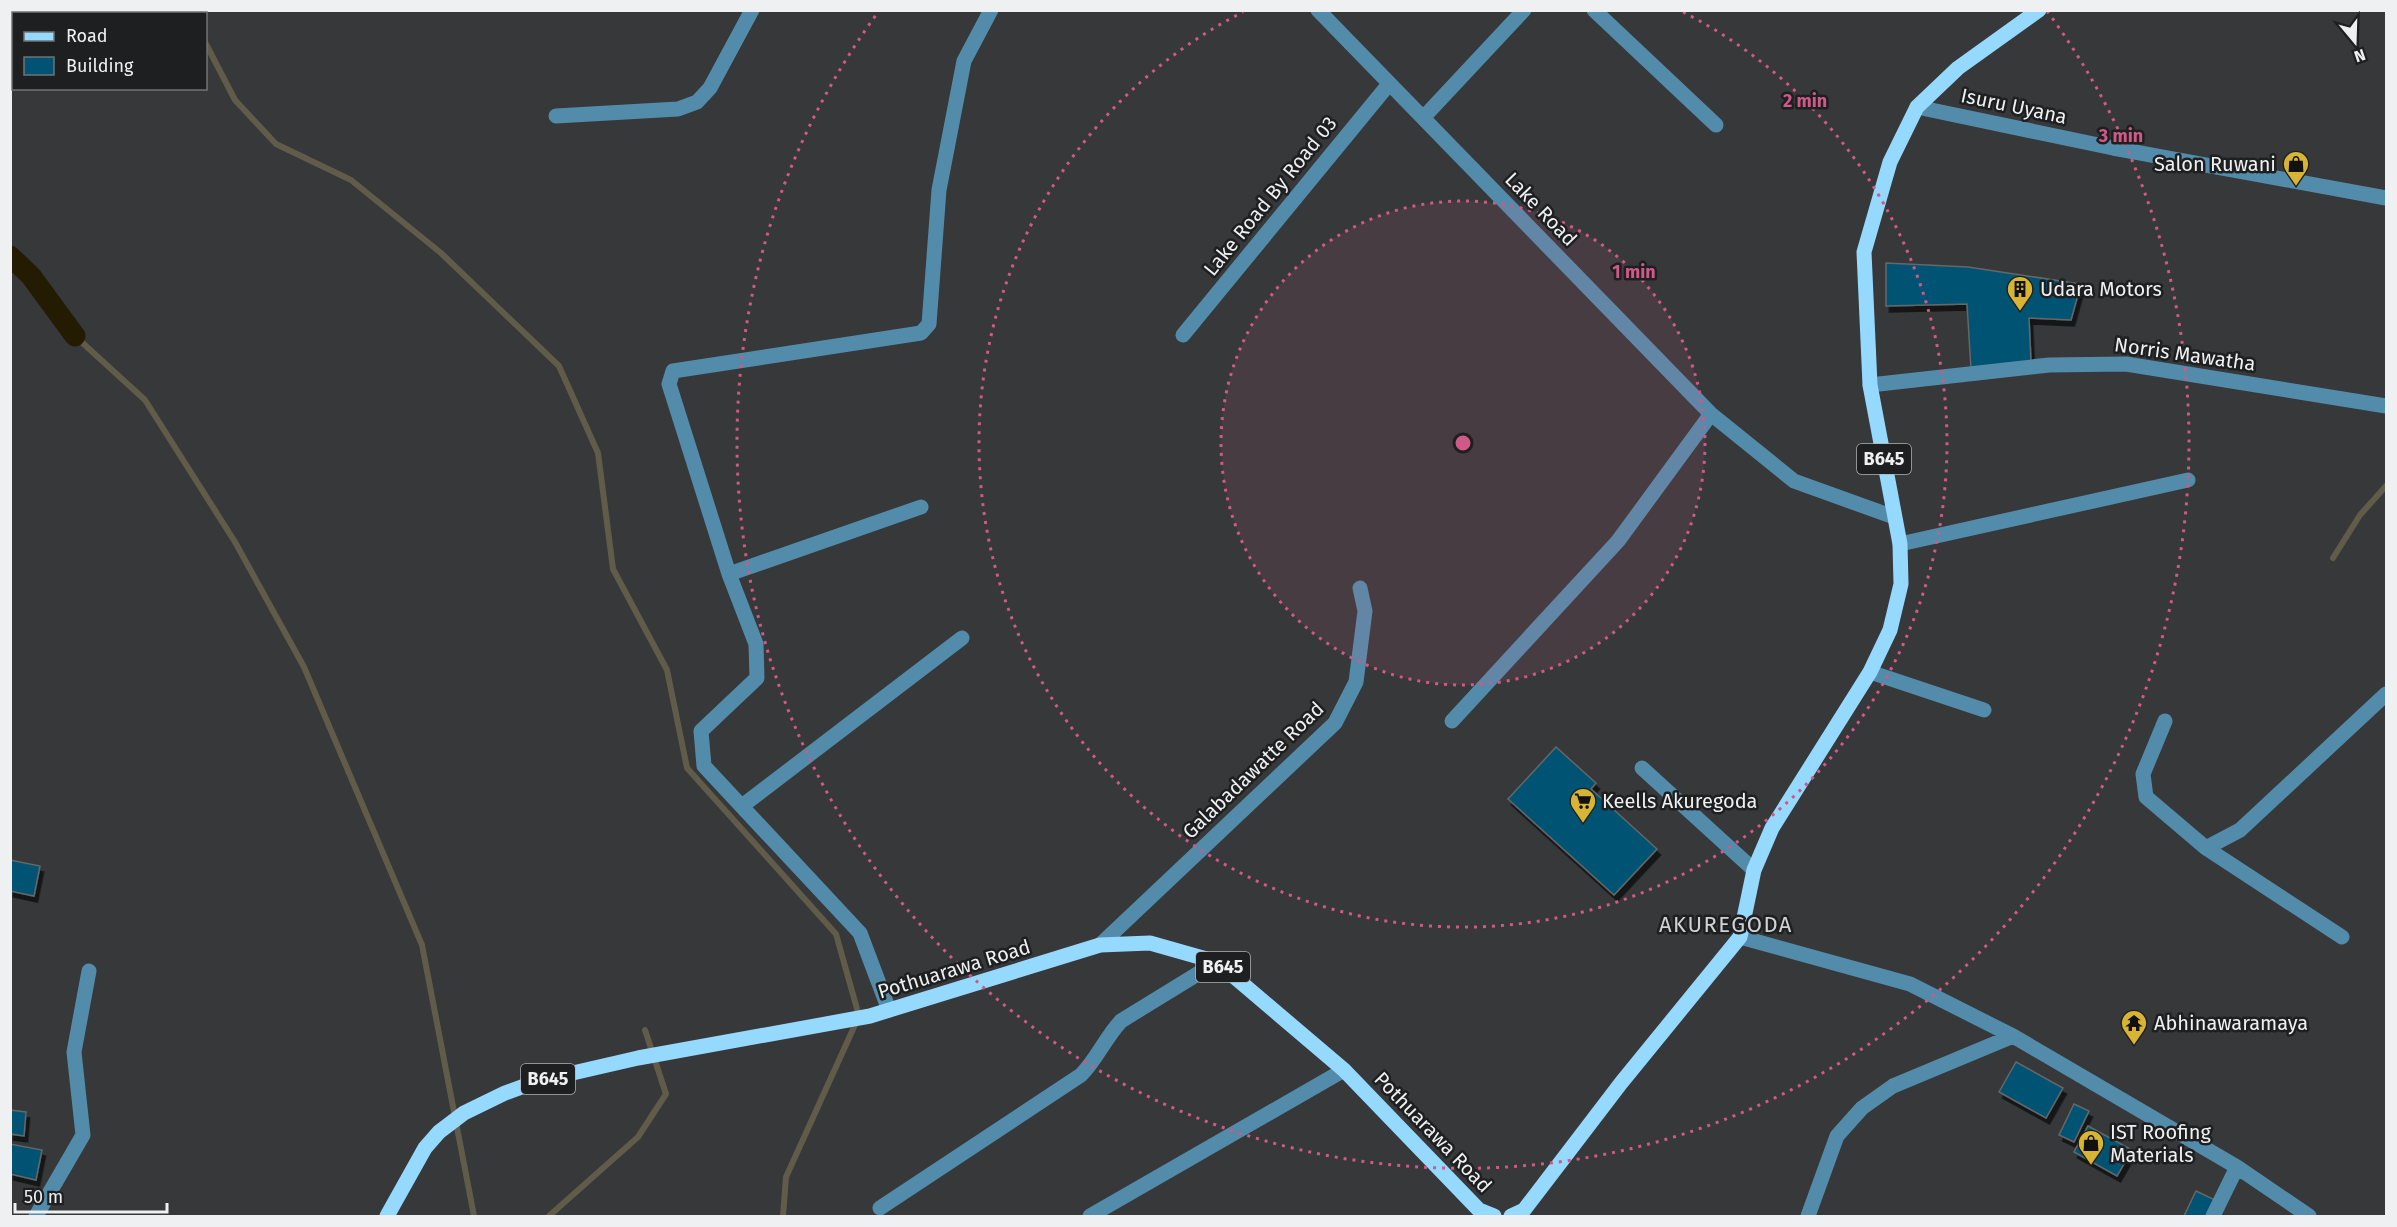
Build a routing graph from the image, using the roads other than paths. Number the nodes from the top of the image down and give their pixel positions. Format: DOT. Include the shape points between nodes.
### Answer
graph roads {
  1 [pos="752,10"];
  2 [pos="991,10"];
  3 [pos="1318,10"];
  4 [pos="1524,10"];
  5 [pos="1594,10"];
  6 [pos="2039,10"];
  7 [pos="1389,84"];
  8 [pos="1917,107"];
  9 [pos="556,116"];
  10 [pos="1422,118"];
  11 [pos="1716,125"];
  12 [pos="2386,198"];
  13 [pos="1183,335"];
  14 [pos="1870,385"];
  15 [pos="2386,406"];
  16 [pos="1711,414"];
  17 [pos="2188,480"];
  18 [pos="921,507"];
  19 [pos="1894,517"];
  20 [pos="1900,544"];
  21 [pos="729,574"];
  22 [pos="1360,588"];
  23 [pos="962,638"];
  24 [pos="1870,672"];
  25 [pos="2386,694"];
  26 [pos="1984,710"];
  27 [pos="2165,721"];
  28 [pos="1452,722"];
  29 [pos="1642,768"];
  30 [pos="742,806"];
  31 [pos="2206,848"];
  32 [pos="1754,870"];
  33 [pos="1740,937"];
  34 [pos="2342,937"];
  35 [pos="1100,945"];
  36 [pos="1217,962"];
  37 [pos="89,971"];
  38 [pos="889,1010"];
  39 [pos="2013,1036"];
  40 [pos="1344,1070"];
  41 [pos="2237,1167"];
  42 [pos="880,1208"];
  43 [pos="36,1216"];
  44 [pos="387,1216"];
  45 [pos="1090,1216"];
  46 [pos="1494,1216"];
  47 [pos="1511,1216"];
  48 [pos="1808,1216"];
  49 [pos="2213,1216"];
  50 [pos="2309,1216"];
  1 -- 9 [label="street" via="710,88 698,102 678,109"];
  2 -- 21 [label="street" via="964,61 939,190 929,324 921,333 673,371 669,384"];
  3 -- 7 [label="street, Lake Road"];
  4 -- 10 [label="street"];
  5 -- 11 [label="street"];
  6 -- 8 [label="main road, B645" via="1958,68"];
  7 -- 10 [label="street, Lake Road"];
  7 -- 13 [label="street, Lake Road By Road 03"];
  8 -- 12 [label="street, Isuru Uyana"];
  8 -- 14 [label="main road, B645" via="1890,162 1864,252"];
  10 -- 16 [label="street, Lake Road"];
  14 -- 15 [label="street, Norris Mawatha" via="2049,365 2126,364"];
  14 -- 19 [label="main road, B645"];
  16 -- 19 [label="street, Lake Road" via="1794,481"];
  16 -- 28 [label="street" via="1618,541"];
  17 -- 20 [label="street"];
  18 -- 21 [label="street"];
  19 -- 20 [label="main road, B645"];
  20 -- 24 [label="main road, B645" via="1901,584 1890,630"];
  21 -- 30 [label="street" via="756,644 757,678 701,732 704,766"];
  22 -- 35 [label="street, Galabadawatte Road" via="1365,611 1356,682 1335,723"];
  23 -- 30 [label="street"];
  24 -- 26 [label="street"];
  24 -- 32 [label="main road, B645" via="1772,828"];
  25 -- 31 [label="street" via="2240,830"];
  27 -- 31 [label="street" via="2143,774 2146,797"];
  29 -- 32 [label="street"];
  30 -- 38 [label="street" via="861,933"];
  31 -- 34 [label="street"];
  32 -- 33 [label="main road, B645"];
  33 -- 39 [label="street" via="1910,984"];
  33 -- 47 [label="main road, B645" via="1524,1210"];
  35 -- 36 [label="main road, Pothuarawa Road / B645" via="1150,943"];
  35 -- 38 [label="main road, Pothuarawa Road / B645"];
  36 -- 40 [label="main road, Pothuarawa Road / B645"];
  36 -- 42 [label="street" via="1121,1021 1081,1075"];
  37 -- 43 [label="street" via="74,1052 83,1135"];
  38 -- 44 [label="main road, Pothuarawa Road / B645" via="825,1026 638,1058 538,1081 505,1093 464,1113 439,1132 425,1148"];
  39 -- 41 [label="street"];
  39 -- 48 [label="street" via="1893,1086 1862,1108 1837,1136"];
  40 -- 45 [label="street"];
  40 -- 46 [label="main road, Pothuarawa Road / B645" via="1479,1210"];
  41 -- 49 [label="street"];
  41 -- 50 [label="street"];
}
